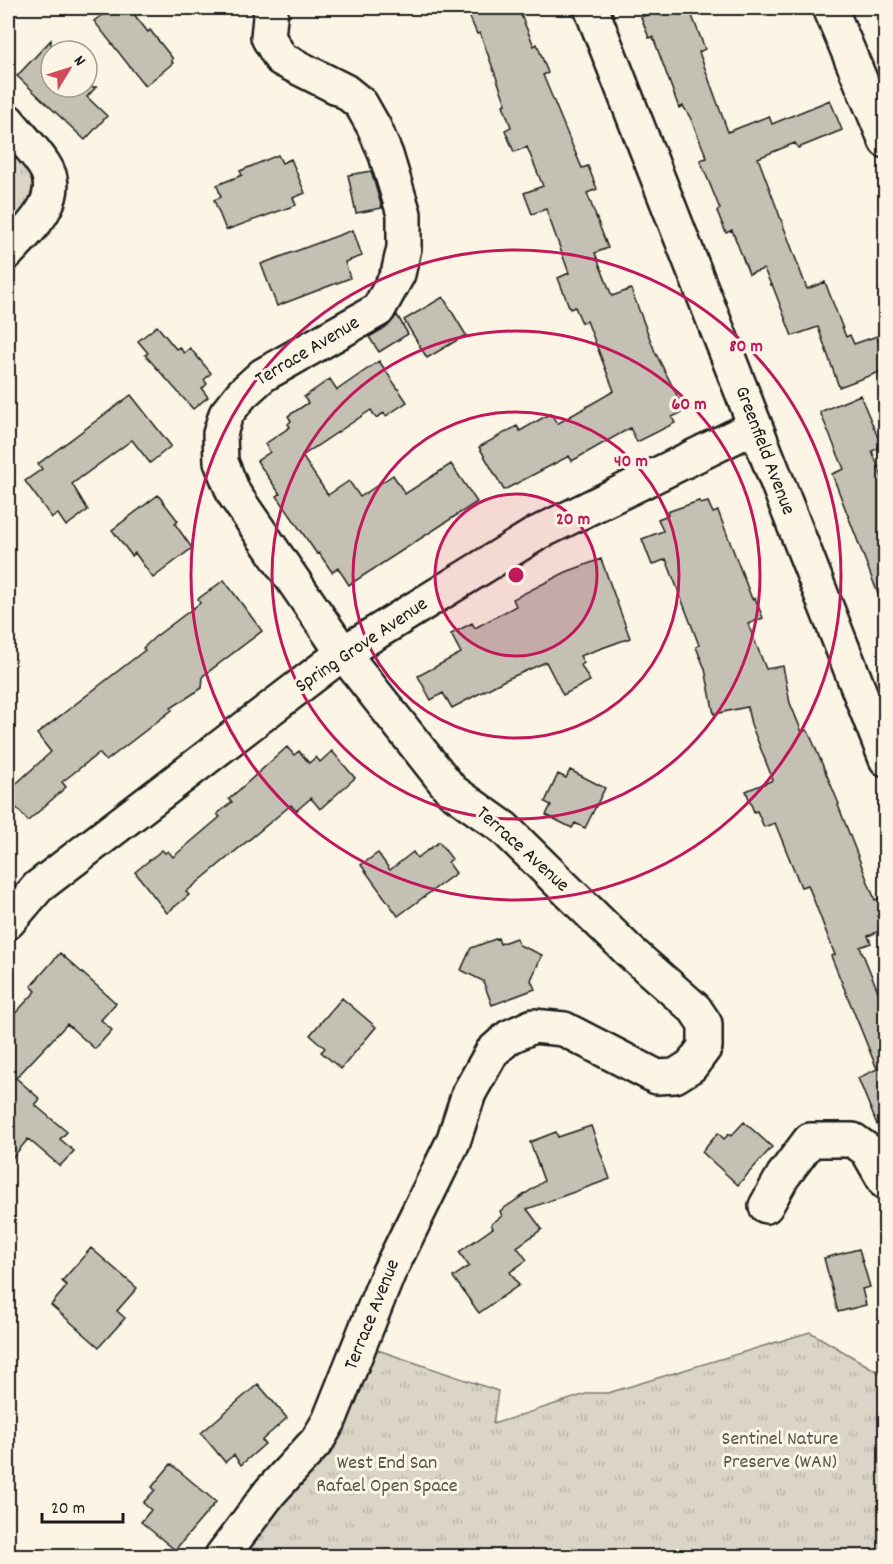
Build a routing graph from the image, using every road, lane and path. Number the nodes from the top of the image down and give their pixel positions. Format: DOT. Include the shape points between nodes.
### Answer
graph roads {
  1 [pos="271,8"];
  2 [pos="591,8"];
  3 [pos="830,8"];
  4 [pos="8,121"];
  5 [pos="885,141"];
  6 [pos="8,252"];
  7 [pos="754,427"];
  8 [pos="343,653"];
  9 [pos="885,759"];
  10 [pos="8,922"];
  11 [pos="885,1183"];
  12 [pos="766,1206"];
  13 [pos="222,1557"];
  1 -- 8 [label="street, Terrace Avenue" via="268,37 280,59 328,81 361,104 386,155 404,214 405,248 398,274 378,310 263,375 226,414 220,434 221,462 234,494"];
  2 -- 7 [label="street, Greenfield Avenue"];
  3 -- 5 [label="street"];
  4 -- 6 [label="street" via="45,165 53,185 35,223"];
  7 -- 8 [label="street, Spring Grove Avenue" via="536,534"];
  7 -- 9 [label="street, Greenfield Avenue"];
  8 -- 10 [label="street, Spring Grove Avenue" via="38,887"];
  8 -- 13 [label="street, Terrace Avenue" via="452,791 504,828 629,951 695,1009 705,1024 705,1047 691,1066 675,1076 657,1077 564,1029 533,1026 509,1037 492,1052 469,1093 453,1142 388,1274 329,1421"];
  11 -- 12 [label="street" via="867,1150 853,1140 810,1140"];
}
